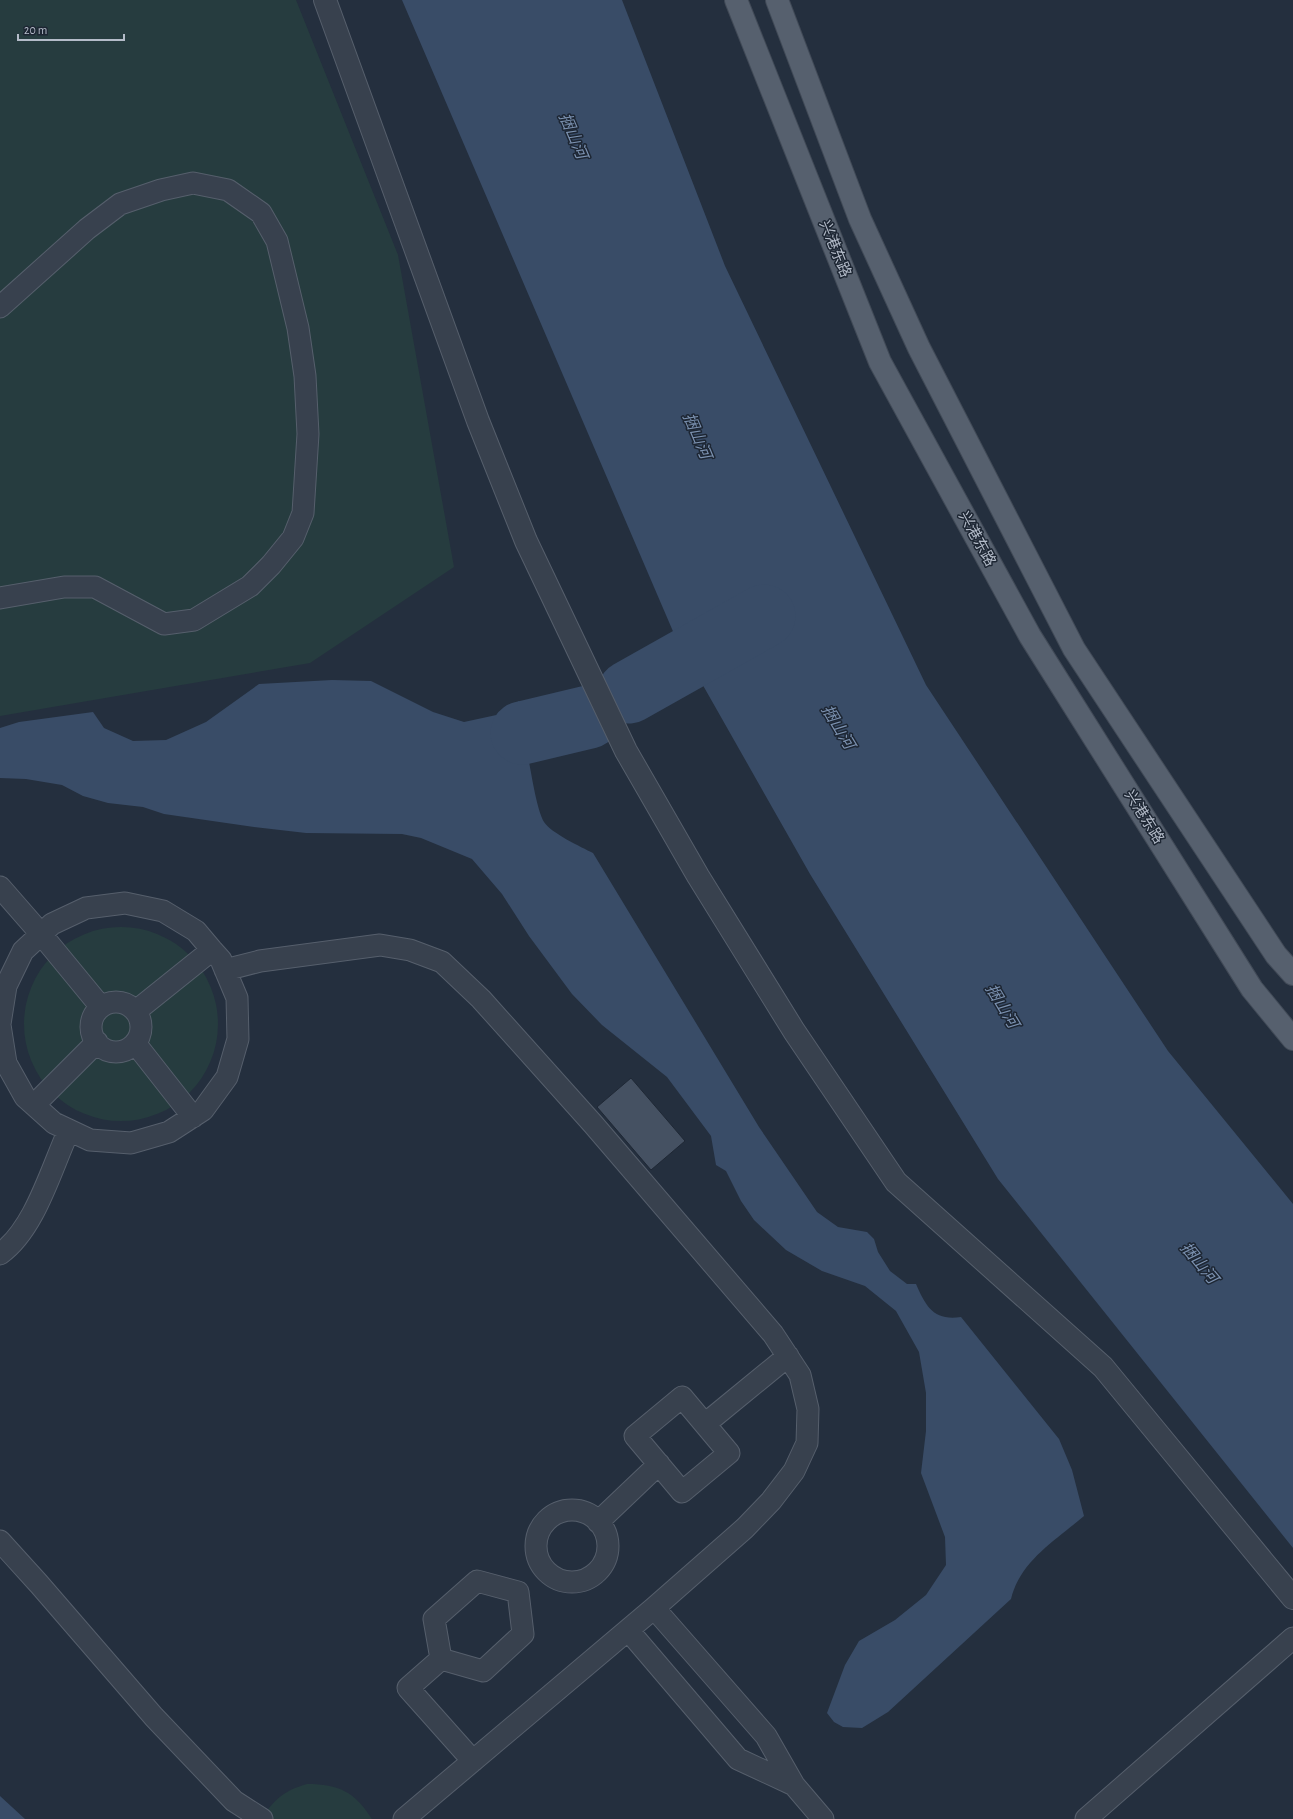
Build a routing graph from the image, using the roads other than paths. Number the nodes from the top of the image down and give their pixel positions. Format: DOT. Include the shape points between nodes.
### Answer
graph roads {
  1 [pos="325,0"];
  2 [pos="736,0"];
  3 [pos="777,0"];
  4 [pos="0,307"];
  5 [pos="0,598"];
  6 [pos="0,888"];
  7 [pos="41,934"];
  8 [pos="212,950"];
  9 [pos="225,970"];
  10 [pos="1293,974"];
  11 [pos="101,1007"];
  12 [pos="136,1012"];
  13 [pos="0,1024"];
  14 [pos="1293,1039"];
  15 [pos="97,1042"];
  16 [pos="135,1043"];
  17 [pos="34,1105"];
  18 [pos="193,1117"];
  19 [pos="69,1130"];
  20 [pos="0,1254"];
  21 [pos="788,1356"];
  22 [pos="705,1424"];
  23 [pos="659,1464"];
  24 [pos="598,1522"];
  25 [pos="0,1541"];
  26 [pos="544,1570"];
  27 [pos="518,1592"];
  28 [pos="1293,1598"];
  29 [pos="654,1608"];
  30 [pos="628,1630"];
  31 [pos="1293,1638"];
  32 [pos="441,1659"];
  33 [pos="473,1761"];
  34 [pos="794,1785"];
  35 [pos="262,1819"];
  36 [pos="404,1819"];
  37 [pos="824,1819"];
  38 [pos="1086,1819"];
  1 -- 28 [label="street" via="478,421 526,541 626,751 698,876 794,1030 896,1182 1104,1367"];
  2 -- 14 [label="main road, 兴港东路" via="880,362 1030,636 1252,989"];
  3 -- 10 [label="main road" via="860,219 920,348 1074,649 1276,955"];
  4 -- 5 [label="lane" via="87,229 120,204 161,190 193,183 228,190 261,213 277,241 298,328 305,376 308,434 303,513 293,538 250,586 194,620 164,624 95,588 64,587"];
  6 -- 7 [label="lane"];
  7 -- 8 [label="lane" via="52,924 86,908 125,903 162,911 196,931"];
  7 -- 11 [label="lane"];
  7 -- 13 [label="lane" via="23,951 6,986"];
  8 -- 9 [label="lane" via="221,960"];
  8 -- 12 [label="lane"];
  9 -- 18 [label="lane" via="237,998 238,1039 227,1077 203,1110"];
  9 -- 21 [label="lane" via="260,961 380,945 410,950 442,962 481,999 593,1124 773,1334"];
  11 -- 12 [label="lane" via="115,1002 130,1006"];
  11 -- 15 [label="lane" via="95,1013 91,1028"];
  12 -- 16 [label="lane" via="141,1028"];
  13 -- 17 [label="lane" via="6,1063 25,1097"];
  15 -- 16 [label="lane" via="111,1051 128,1049"];
  15 -- 17 [label="lane"];
  16 -- 18 [label="lane"];
  17 -- 19 [label="lane" via="54,1123"];
  18 -- 19 [label="lane" via="169,1132 131,1143 90,1140"];
  19 -- 20 [label="lane" via="39,1202 21,1233"];
  21 -- 22 [label="lane"];
  21 -- 29 [label="lane" via="800,1375 808,1409 807,1443 794,1471 771,1501 745,1528"];
  22 -- 23 [label="lane" via="682,1397 635,1436"];
  22 -- 23 [label="lane" via="729,1453 682,1492"];
  23 -- 24 [label="lane"];
  24 -- 26 [label="lane" via="584,1511 572,1509 560,1511 549,1517 541,1526 535,1546 536,1557"];
  24 -- 26 [label="lane" via="607,1537 608,1549 598,1571 590,1578 570,1583 559,1580"];
  25 -- 35 [label="lane" via="154,1717 234,1801"];
  26 -- 27 [label="lane"];
  27 -- 32 [label="lane" via="477,1581 434,1619"];
  27 -- 32 [label="lane" via="523,1634 483,1671"];
  29 -- 30 [label="lane"];
  29 -- 34 [label="lane" via="766,1736"];
  30 -- 33 [label="lane"];
  30 -- 34 [label="lane" via="738,1759"];
  31 -- 38 [label="lane"];
  32 -- 33 [label="lane" via="408,1688"];
  33 -- 36 [label="lane"];
  34 -- 37 [label="lane"];
}
